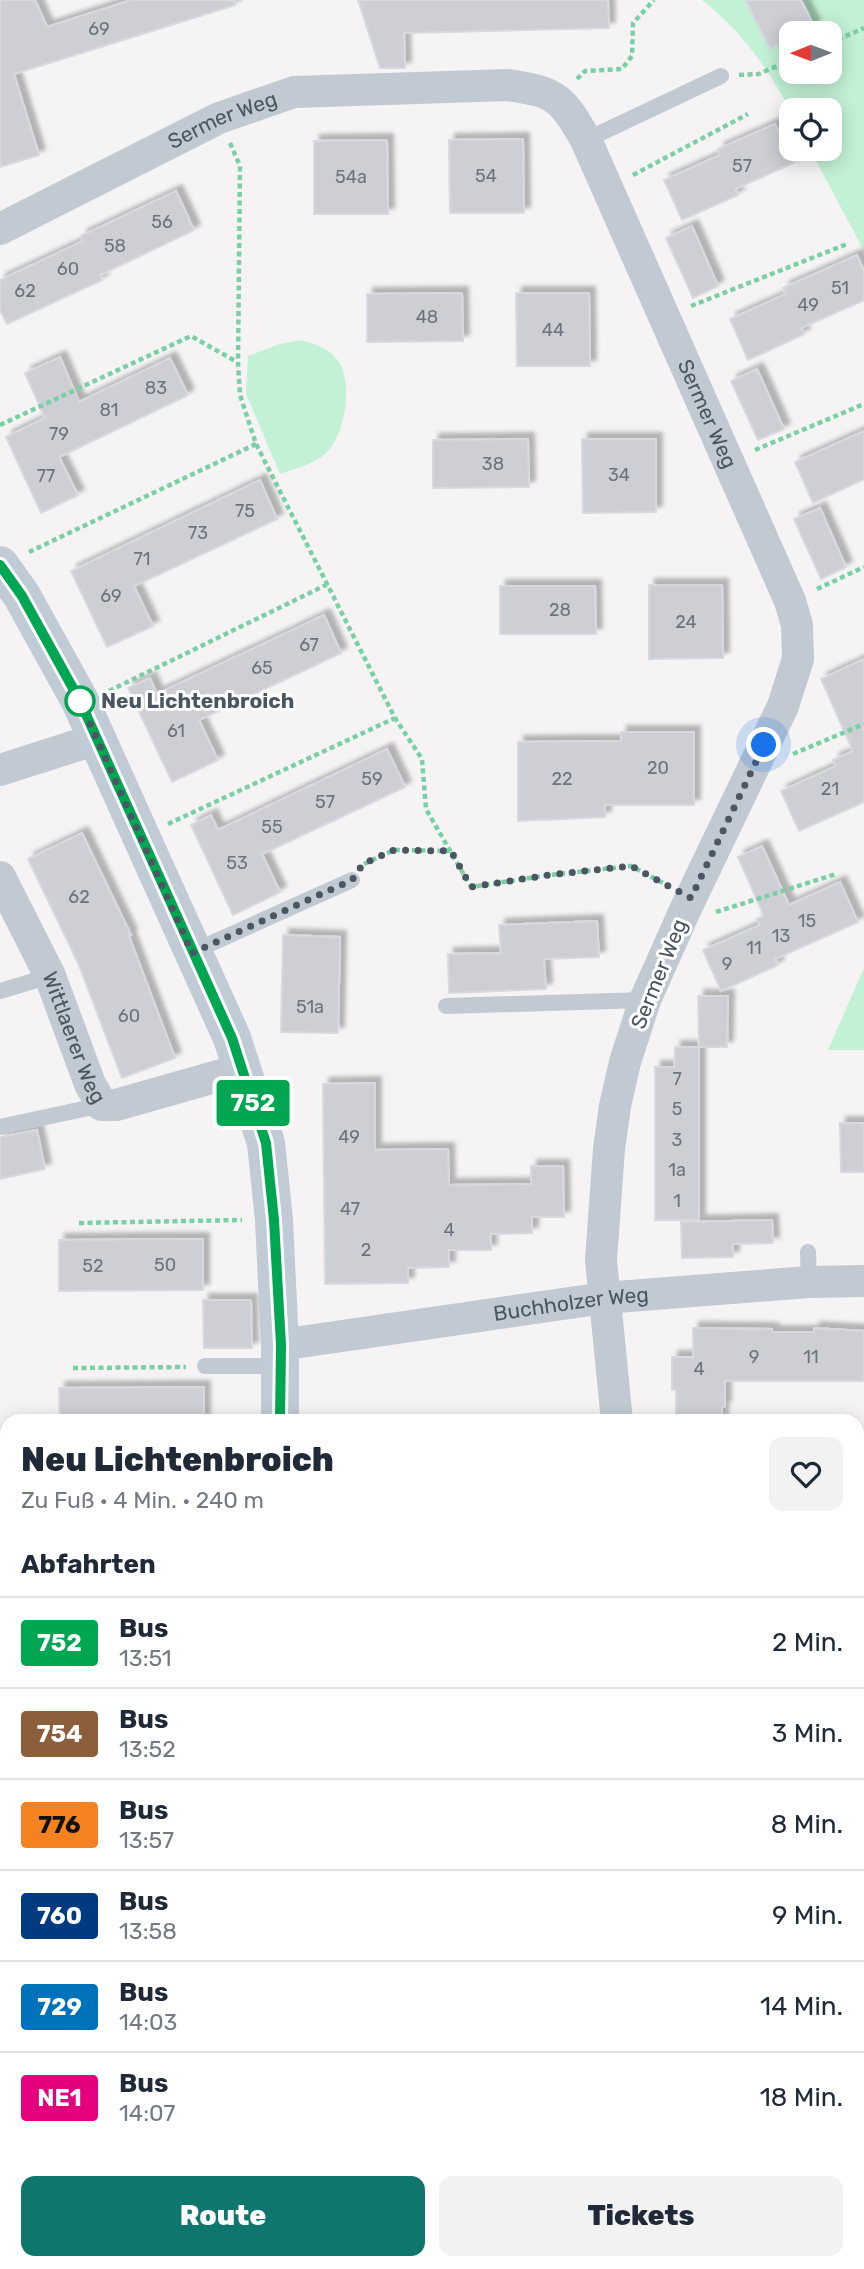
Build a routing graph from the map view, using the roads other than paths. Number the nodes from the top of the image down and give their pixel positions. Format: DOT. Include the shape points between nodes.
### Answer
graph roads {
  1 [pos="721,76"];
  2 [pos="586,140"];
  3 [pos="0,229"];
  4 [pos="0,565"];
  5 [pos="97,739"];
  6 [pos="0,770"];
  7 [pos="0,877"];
  8 [pos="352,880"];
  9 [pos="192,953"];
  10 [pos="50,976"];
  11 [pos="0,991"];
  12 [pos="645,1000"];
  13 [pos="446,1006"];
  14 [pos="243,1069"];
  15 [pos="102,1105"];
  16 [pos="0,1127"];
  17 [pos="864,1281"];
  18 [pos="604,1298"];
  19 [pos="280,1355"];
  20 [pos="205,1366"];
  21 [pos="280,1414"];
  22 [pos="616,1414"];
  1 -- 2 [label="lane"];
  2 -- 3 [label="street, Sermer Weg" via="558,98 534,88 295,92 219,118"];
  2 -- 12 [label="street, Sermer Weg" via="797,625 798,659 783,706"];
  4 -- 5 [label="street" via="22,596"];
  5 -- 6 [label="street"];
  5 -- 9 [label="street"];
  7 -- 10 [label="street, Wittlaerer Weg"];
  8 -- 9 [label="lane"];
  9 -- 14 [label="street"];
  10 -- 11 [label="lane"];
  10 -- 15 [label="street, Wittlaerer Weg"];
  12 -- 13 [label="lane"];
  12 -- 18 [label="street, Sermer Weg" via="625,1062 609,1149 601,1260"];
  14 -- 15 [label="street, Wittlaerer Weg"];
  14 -- 19 [label="street" via="266,1143"];
  15 -- 16 [label="lane"];
  17 -- 18 [label="street, Buchholzer Weg" via="808,1267"];
  18 -- 19 [label="street, Buchholzer Weg"];
  18 -- 22 [label="street, Sermer Weg"];
  19 -- 20 [label="lane"];
  19 -- 21 [label="street"];
}
